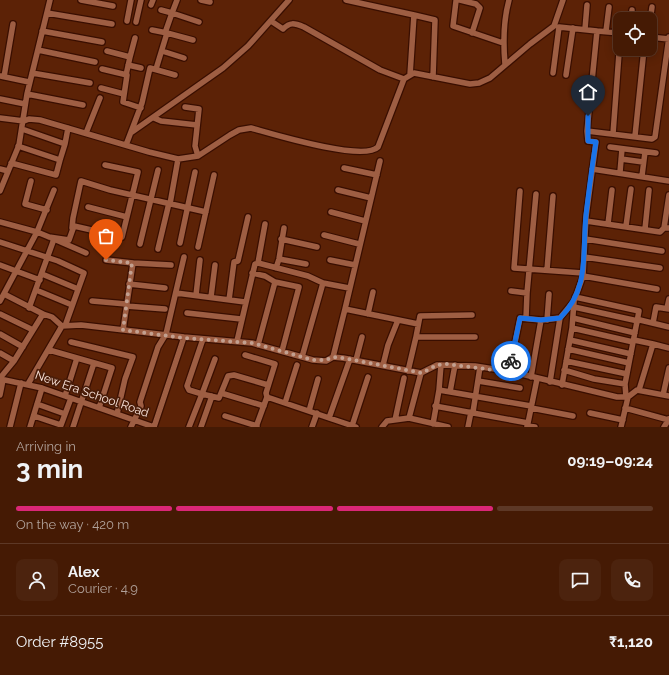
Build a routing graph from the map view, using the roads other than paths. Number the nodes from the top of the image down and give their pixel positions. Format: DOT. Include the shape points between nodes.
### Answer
graph roads {
  1 [pos="50,0"];
  2 [pos="81,0"];
  3 [pos="131,0"];
  4 [pos="140,0"];
  5 [pos="177,0"];
  6 [pos="201,0"];
  7 [pos="289,0"];
  8 [pos="346,0"];
  9 [pos="459,0"];
  10 [pos="509,0"];
  11 [pos="563,0"];
  12 [pos="210,2"];
  13 [pos="587,5"];
  14 [pos="113,6"];
  15 [pos="608,7"];
  16 [pos="652,7"];
  17 [pos="161,10"];
  18 [pos="651,12"];
  19 [pos="47,13"];
  20 [pos="172,13"];
  21 [pos="414,15"];
  22 [pos="127,21"];
  23 [pos="270,21"];
  24 [pos="136,22"];
  25 [pos="199,22"];
  26 [pos="13,24"];
  27 [pos="112,24"];
  28 [pos="573,28"];
  29 [pos="585,29"];
  30 [pos="152,30"];
  31 [pos="42,31"];
  32 [pos="597,31"];
  33 [pos="606,31"];
  34 [pos="613,32"];
  35 [pos="166,33"];
  36 [pos="472,33"];
  37 [pos="657,37"];
  38 [pos="135,38"];
  39 [pos="669,38"];
  40 [pos="193,40"];
  41 [pos="102,42"];
  42 [pos="503,43"];
  43 [pos="38,50"];
  44 [pos="107,51"];
  45 [pos="162,51"];
  46 [pos="619,56"];
  47 [pos="643,56"];
  48 [pos="130,57"];
  49 [pos="184,58"];
  50 [pos="95,62"];
  51 [pos="505,64"];
  52 [pos="128,65"];
  53 [pos="141,68"];
  54 [pos="102,69"];
  55 [pos="156,69"];
  56 [pos="32,73"];
  57 [pos="553,73"];
  58 [pos="126,75"];
  59 [pos="174,75"];
  60 [pos="410,75"];
  61 [pos="566,76"];
  62 [pos="2,77"];
  63 [pos="433,77"];
  64 [pos="404,79"];
  65 [pos="29,82"];
  66 [pos="90,83"];
  67 [pos="101,88"];
  68 [pos="27,94"];
  69 [pos="124,94"];
  70 [pos="100,98"];
  71 [pos="0,99"];
  72 [pos="26,104"];
  73 [pos="82,104"];
  74 [pos="185,107"];
  75 [pos="141,108"];
  76 [pos="0,118"];
  77 [pos="154,118"];
  78 [pos="24,121"];
  79 [pos="197,125"];
  80 [pos="68,128"];
  81 [pos="22,130"];
  82 [pos="587,131"];
  83 [pos="132,132"];
  84 [pos="86,134"];
  85 [pos="612,134"];
  86 [pos="635,136"];
  87 [pos="65,144"];
  88 [pos="126,145"];
  89 [pos="18,146"];
  90 [pos="610,147"];
  91 [pos="622,149"];
  92 [pos="645,152"];
  93 [pos="656,152"];
  94 [pos="198,156"];
  95 [pos="178,159"];
  96 [pos="621,159"];
  97 [pos="60,160"];
  98 [pos="380,161"];
  99 [pos="644,162"];
  100 [pos="11,163"];
  101 [pos="105,165"];
  102 [pos="344,168"];
  103 [pos="0,169"];
  104 [pos="592,169"];
  105 [pos="158,170"];
  106 [pos="8,171"];
  107 [pos="195,172"];
  108 [pos="620,172"];
  109 [pos="214,175"];
  110 [pos="377,175"];
  111 [pos="642,176"];
  112 [pos="31,181"];
  113 [pos="669,181"];
  114 [pos="631,189"];
  115 [pos="54,190"];
  116 [pos="338,190"];
  117 [pos="612,190"];
  118 [pos="649,190"];
  119 [pos="0,191"];
  120 [pos="520,192"];
  121 [pos="132,194"];
  122 [pos="536,194"];
  123 [pos="669,195"];
  124 [pos="553,196"];
  125 [pos="371,198"];
  126 [pos="151,199"];
  127 [pos="170,204"];
  128 [pos="88,207"];
  129 [pos="188,208"];
  130 [pos="47,210"];
  131 [pos="206,212"];
  132 [pos="331,212"];
  133 [pos="127,217"];
  134 [pos="248,217"];
  135 [pos="364,221"];
  136 [pos="586,221"];
  137 [pos="0,222"];
  138 [pos="265,224"];
  139 [pos="608,224"];
  140 [pos="626,226"];
  141 [pos="72,228"];
  142 [pos="284,228"];
  143 [pos="666,228"];
  144 [pos="645,229"];
  145 [pos="38,232"];
  146 [pos="324,235"];
  147 [pos="51,238"];
  148 [pos="281,239"];
  149 [pos="585,239"];
  150 [pos="0,242"];
  151 [pos="180,243"];
  152 [pos="140,244"];
  153 [pos="359,244"];
  154 [pos="198,247"];
  155 [pos="317,248"];
  156 [pos="158,249"];
  157 [pos="28,250"];
  158 [pos="662,251"];
  159 [pos="86,253"];
  160 [pos="48,257"];
  161 [pos="184,257"];
  162 [pos="584,257"];
  163 [pos="279,259"];
  164 [pos="106,260"];
  165 [pos="200,260"];
  166 [pos="330,260"];
  167 [pos="132,263"];
  168 [pos="258,263"];
  169 [pos="306,264"];
  170 [pos="0,265"];
  171 [pos="171,265"];
  172 [pos="354,265"];
  173 [pos="215,266"];
  174 [pos="276,268"];
  175 [pos="660,268"];
  176 [pos="530,270"];
  177 [pos="547,270"];
  178 [pos="17,271"];
  179 [pos="252,273"];
  180 [pos="42,274"];
  181 [pos="583,275"];
  182 [pos="40,280"];
  183 [pos="275,282"];
  184 [pos="323,283"];
  185 [pos="129,284"];
  186 [pos="165,288"];
  187 [pos="349,288"];
  188 [pos="78,289"];
  189 [pos="36,290"];
  190 [pos="657,290"];
  191 [pos="511,291"];
  192 [pos="3,292"];
  193 [pos="373,292"];
  194 [pos="176,293"];
  195 [pos="528,293"];
  196 [pos="549,294"];
  197 [pos="196,295"];
  198 [pos="211,297"];
  199 [pos="669,299"];
  200 [pos="229,300"];
  201 [pos="0,301"];
  202 [pos="92,301"];
  203 [pos="245,302"];
  204 [pos="574,302"];
  205 [pos="72,305"];
  206 [pos="126,305"];
  207 [pos="29,308"];
  208 [pos="165,309"];
  209 [pos="345,309"];
  210 [pos="668,309"];
  211 [pos="187,313"];
  212 [pos="0,314"];
  213 [pos="42,314"];
  214 [pos="368,314"];
  215 [pos="472,315"];
  216 [pos="526,318"];
  217 [pos="560,318"];
  218 [pos="573,318"];
  219 [pos="241,319"];
  220 [pos="398,320"];
  221 [pos="541,320"];
  222 [pos="547,320"];
  223 [pos="639,321"];
  224 [pos="653,323"];
  225 [pos="418,324"];
  226 [pos="63,326"];
  227 [pos="669,327"];
  228 [pos="572,328"];
  229 [pos="32,330"];
  230 [pos="123,330"];
  231 [pos="635,333"];
  232 [pos="0,334"];
  233 [pos="166,334"];
  234 [pos="362,336"];
  235 [pos="416,337"];
  236 [pos="475,337"];
  237 [pos="184,338"];
  238 [pos="203,339"];
  239 [pos="570,340"];
  240 [pos="237,341"];
  241 [pos="634,341"];
  242 [pos="71,342"];
  243 [pos="653,344"];
  244 [pos="258,345"];
  245 [pos="22,346"];
  246 [pos="669,348"];
  247 [pos="568,349"];
  248 [pos="48,350"];
  249 [pos="282,352"];
  250 [pos="0,354"];
  251 [pos="631,354"];
  252 [pos="245,355"];
  253 [pos="302,357"];
  254 [pos="333,357"];
  255 [pos="77,358"];
  256 [pos="215,358"];
  257 [pos="353,360"];
  258 [pos="14,361"];
  259 [pos="566,361"];
  260 [pos="94,363"];
  261 [pos="629,363"];
  262 [pos="297,365"];
  263 [pos="383,365"];
  264 [pos="441,365"];
  265 [pos="455,365"];
  266 [pos="480,367"];
  267 [pos="669,368"];
  268 [pos="408,370"];
  269 [pos="564,370"];
  270 [pos="510,372"];
  271 [pos="422,373"];
  272 [pos="627,374"];
  273 [pos="668,376"];
  274 [pos="368,377"];
  275 [pos="404,378"];
  276 [pos="534,378"];
  277 [pos="1,379"];
  278 [pos="318,380"];
  279 [pos="478,381"];
  280 [pos="550,382"];
  281 [pos="21,383"];
  282 [pos="28,384"];
  283 [pos="625,384"];
  284 [pos="562,385"];
  285 [pos="268,386"];
  286 [pos="42,388"];
  287 [pos="520,388"];
  288 [pos="439,390"];
  289 [pos="639,390"];
  290 [pos="450,392"];
  291 [pos="221,393"];
  292 [pos="202,394"];
  293 [pos="0,395"];
  294 [pos="212,396"];
  295 [pos="475,396"];
  296 [pos="666,396"];
  297 [pos="68,397"];
  298 [pos="267,397"];
  299 [pos="627,397"];
  300 [pos="82,402"];
  301 [pos="285,402"];
  302 [pos="37,404"];
  303 [pos="264,406"];
  304 [pos="435,406"];
  305 [pos="531,407"];
  306 [pos="99,408"];
  307 [pos="625,408"];
  308 [pos="309,411"];
  309 [pos="472,412"];
  310 [pos="317,413"];
  311 [pos="590,413"];
  312 [pos="66,414"];
  313 [pos="117,414"];
  314 [pos="34,416"];
  315 [pos="226,416"];
  316 [pos="573,416"];
  317 [pos="329,418"];
  318 [pos="409,418"];
  319 [pos="133,420"];
  320 [pos="395,420"];
  321 [pos="669,420"];
  322 [pos="338,421"];
  323 [pos="435,425"];
  324 [pos="527,425"];
  325 [pos="622,425"];
  326 [pos="75,426"];
  327 [pos="354,426"];
  328 [pos="10,427"];
  329 [pos="32,427"];
  330 [pos="131,427"];
  331 [pos="154,427"];
  332 [pos="189,427"];
  333 [pos="201,427"];
  334 [pos="257,427"];
  335 [pos="312,427"];
  336 [pos="336,427"];
  337 [pos="382,427"];
  338 [pos="448,427"];
  339 [pos="468,427"];
  340 [pos="535,427"];
  341 [pos="664,427"];
  1 -- 19 [label="street"];
  2 -- 14 [label="street"];
  3 -- 22 [label="street"];
  4 -- 24 [label="street"];
  5 -- 20 [label="street"];
  6 -- 12 [label="street"];
  7 -- 23 [label="street"];
  8 -- 21 [label="street"];
  9 -- 36 [label="street" via="456,1 452,24 456,28"];
  9 -- 36 [label="street" via="476,4 480,8"];
  10 -- 42 [label="street"];
  11 -- 51 [label="street" via="554,26"];
  13 -- 29 [label="street"];
  15 -- 33 [label="street"];
  16 -- 18 [label="street"];
  17 -- 20 [label="street"];
  19 -- 27 [label="street"];
  19 -- 31 [label="street"];
  20 -- 25 [label="street"];
  20 -- 35 [label="street"];
  21 -- 60 [label="street"];
  21 -- 63 [label="street" via="435,20"];
  23 -- 64 [label="street" via="282,29 291,23 304,27 380,70"];
  23 -- 77 [label="street" via="248,46 223,68"];
  26 -- 62 [label="street"];
  28 -- 29 [label="street"];
  28 -- 57 [label="street" via="559,27"];
  28 -- 61 [label="street"];
  29 -- 32 [label="street"];
  30 -- 35 [label="street"];
  31 -- 41 [label="street"];
  31 -- 43 [label="street"];
  32 -- 33 [label="street"];
  32 -- 82 [label="street"];
  33 -- 34 [label="street"];
  35 -- 40 [label="street"];
  35 -- 45 [label="street"];
  36 -- 42 [label="street"];
  37 -- 39 [label="street"];
  38 -- 48 [label="street"];
  39 -- 86 [label="street" via="656,134 652,138"];
  42 -- 51 [label="street"];
  43 -- 50 [label="street"];
  43 -- 56 [label="street"];
  44 -- 48 [label="street"];
  45 -- 49 [label="street"];
  45 -- 55 [label="street"];
  46 -- 85 [label="street"];
  47 -- 86 [label="street"];
  48 -- 52 [label="street"];
  51 -- 63 [label="street" via="490,78 479,83 470,84"];
  52 -- 53 [label="street"];
  52 -- 58 [label="street"];
  54 -- 58 [label="street"];
  55 -- 59 [label="street"];
  55 -- 75 [label="street" via="150,68"];
  56 -- 65 [label="street"];
  56 -- 66 [label="street"];
  58 -- 69 [label="street"];
  60 -- 63 [label="street" via="414,73"];
  60 -- 64 [label="street"];
  62 -- 65 [label="street"];
  64 -- 94 [label="street" via="378,148 372,152 347,152 251,128 239,130"];
  65 -- 68 [label="street"];
  67 -- 69 [label="street"];
  68 -- 72 [label="street"];
  68 -- 73 [label="street"];
  69 -- 75 [label="street" via="124,102"];
  70 -- 84 [label="street"];
  71 -- 72 [label="street"];
  72 -- 78 [label="street"];
  74 -- 79 [label="street" via="198,108"];
  75 -- 83 [label="street"];
  76 -- 78 [label="street"];
  77 -- 79 [label="street"];
  77 -- 83 [label="street"];
  78 -- 80 [label="street" via="40,120"];
  78 -- 81 [label="street"];
  79 -- 94 [label="street" via="195,146"];
  80 -- 84 [label="street"];
  80 -- 87 [label="street"];
  81 -- 87 [label="street"];
  81 -- 89 [label="street"];
  82 -- 85 [label="street"];
  82 -- 104 [label="street" via="588,141 596,142"];
  83 -- 88 [label="street"];
  84 -- 88 [label="street"];
  85 -- 86 [label="street"];
  87 -- 97 [label="street"];
  88 -- 95 [label="street"];
  89 -- 97 [label="street"];
  89 -- 100 [label="street"];
  90 -- 91 [label="street"];
  91 -- 92 [label="street"];
  91 -- 96 [label="street"];
  92 -- 93 [label="street"];
  92 -- 99 [label="street"];
  94 -- 95 [label="street"];
  95 -- 127 [label="street"];
  96 -- 99 [label="street"];
  96 -- 108 [label="street"];
  97 -- 100 [label="street" via="56,175"];
  98 -- 110 [label="street"];
  99 -- 111 [label="street"];
  100 -- 106 [label="street"];
  101 -- 121 [label="street" via="138,172"];
  102 -- 110 [label="street"];
  103 -- 106 [label="street"];
  104 -- 108 [label="street"];
  104 -- 136 [label="street"];
  105 -- 126 [label="street"];
  106 -- 119 [label="street"];
  107 -- 129 [label="street"];
  108 -- 111 [label="street"];
  109 -- 131 [label="street"];
  110 -- 125 [label="street"];
  111 -- 113 [label="street"];
  112 -- 130 [label="street" via="25,204"];
  114 -- 140 [label="street"];
  115 -- 130 [label="street"];
  116 -- 125 [label="street"];
  117 -- 139 [label="street"];
  118 -- 144 [label="street"];
  120 -- 176 [label="street" via="513,267"];
  121 -- 126 [label="street"];
  121 -- 133 [label="street"];
  121 -- 141 [label="street" via="81,181"];
  122 -- 176 [label="street"];
  123 -- 143 [label="street"];
  124 -- 177 [label="street"];
  125 -- 135 [label="street"];
  126 -- 127 [label="street"];
  126 -- 152 [label="street"];
  127 -- 129 [label="street"];
  127 -- 156 [label="street"];
  128 -- 133 [label="street"];
  129 -- 131 [label="street"];
  129 -- 151 [label="street"];
  130 -- 145 [label="street"];
  131 -- 154 [label="street"];
  132 -- 135 [label="street"];
  133 -- 141 [label="street" via="122,237 74,226"];
  134 -- 200 [label="street" via="238,261 234,262"];
  135 -- 153 [label="street"];
  136 -- 139 [label="street"];
  136 -- 149 [label="street"];
  137 -- 145 [label="street"];
  138 -- 168 [label="street"];
  139 -- 140 [label="street"];
  140 -- 144 [label="street"];
  141 -- 147 [label="street" via="70,240"];
  142 -- 148 [label="street"];
  143 -- 144 [label="street" via="660,232"];
  145 -- 147 [label="street"];
  145 -- 157 [label="street"];
  146 -- 153 [label="street"];
  147 -- 159 [label="street"];
  147 -- 160 [label="street"];
  148 -- 155 [label="street"];
  148 -- 163 [label="street"];
  149 -- 158 [label="street"];
  149 -- 162 [label="street"];
  150 -- 157 [label="street"];
  153 -- 172 [label="street"];
  157 -- 160 [label="street"];
  157 -- 178 [label="street"];
  160 -- 180 [label="street"];
  160 -- 188 [label="street" via="84,273"];
  161 -- 194 [label="street"];
  162 -- 175 [label="street"];
  162 -- 181 [label="street"];
  163 -- 169 [label="street"];
  163 -- 174 [label="street"];
  164 -- 167 [label="street"];
  165 -- 197 [label="street"];
  166 -- 172 [label="street"];
  167 -- 171 [label="street"];
  167 -- 185 [label="street"];
  168 -- 174 [label="street"];
  168 -- 179 [label="street" via="255,264"];
  170 -- 178 [label="street"];
  172 -- 187 [label="street"];
  173 -- 198 [label="street"];
  174 -- 184 [label="street" via="308,276"];
  176 -- 177 [label="street"];
  176 -- 195 [label="street"];
  177 -- 181 [label="street"];
  178 -- 182 [label="street"];
  178 -- 192 [label="street"];
  179 -- 183 [label="street"];
  179 -- 203 [label="street"];
  180 -- 182 [label="street"];
  180 -- 188 [label="street"];
  181 -- 190 [label="street"];
  181 -- 204 [label="street"];
  182 -- 189 [label="street"];
  183 -- 244 [label="street"];
  183 -- 249 [label="street" via="299,286"];
  184 -- 187 [label="street"];
  184 -- 253 [label="street"];
  185 -- 186 [label="street"];
  185 -- 206 [label="street"];
  187 -- 209 [label="street"];
  188 -- 205 [label="street"];
  189 -- 205 [label="street"];
  189 -- 207 [label="street"];
  191 -- 195 [label="street"];
  192 -- 201 [label="street"];
  192 -- 207 [label="street"];
  193 -- 214 [label="street"];
  194 -- 197 [label="street"];
  194 -- 233 [label="street"];
  195 -- 216 [label="street"];
  196 -- 222 [label="street"];
  197 -- 198 [label="street"];
  198 -- 200 [label="street"];
  199 -- 210 [label="street"];
  200 -- 203 [label="street"];
  202 -- 206 [label="street"];
  203 -- 219 [label="street"];
  204 -- 217 [label="street"];
  204 -- 218 [label="street"];
  204 -- 223 [label="street"];
  204 -- 223 [label="street" via="638,309"];
  205 -- 226 [label="street"];
  206 -- 208 [label="street"];
  206 -- 230 [label="street"];
  207 -- 213 [label="street"];
  209 -- 214 [label="street"];
  209 -- 254 [label="street"];
  210 -- 224 [label="street" via="656,307"];
  211 -- 219 [label="street"];
  212 -- 229 [label="street"];
  213 -- 226 [label="street" via="52,317"];
  213 -- 229 [label="street"];
  214 -- 220 [label="street"];
  215 -- 225 [label="street" via="420,316"];
  216 -- 221 [label="street"];
  216 -- 270 [label="street" via="520,318"];
  217 -- 222 [label="street"];
  217 -- 280 [label="street"];
  218 -- 228 [label="street"];
  218 -- 231 [label="street"];
  219 -- 240 [label="street"];
  220 -- 225 [label="street"];
  220 -- 263 [label="street"];
  221 -- 222 [label="street"];
  221 -- 276 [label="street"];
  223 -- 224 [label="street"];
  223 -- 231 [label="street"];
  224 -- 227 [label="street"];
  225 -- 235 [label="street"];
  226 -- 230 [label="street" via="81,325"];
  226 -- 248 [label="street"];
  228 -- 239 [label="street"];
  228 -- 241 [label="street"];
  229 -- 245 [label="street"];
  230 -- 233 [label="street"];
  231 -- 241 [label="street"];
  232 -- 245 [label="street"];
  233 -- 237 [label="street"];
  233 -- 319 [label="street" via="158,347 140,402 141,406"];
  234 -- 257 [label="street"];
  235 -- 236 [label="street"];
  235 -- 268 [label="street"];
  237 -- 238 [label="street"];
  237 -- 331 [label="street"];
  238 -- 240 [label="street"];
  238 -- 292 [label="street" via="187,387 190,391"];
  239 -- 247 [label="street"];
  239 -- 251 [label="street"];
  240 -- 244 [label="street"];
  241 -- 243 [label="street"];
  241 -- 251 [label="street"];
  242 -- 313 [label="street" via="133,357"];
  243 -- 246 [label="street"];
  243 -- 289 [label="street"];
  244 -- 249 [label="street"];
  245 -- 258 [label="street"];
  247 -- 259 [label="street"];
  247 -- 261 [label="street"];
  248 -- 255 [label="street"];
  248 -- 282 [label="street"];
  249 -- 253 [label="street"];
  250 -- 258 [label="street"];
  251 -- 261 [label="street"];
  252 -- 285 [label="street" via="275,364"];
  253 -- 254 [label="street" via="320,360"];
  254 -- 257 [label="street"];
  255 -- 260 [label="street"];
  255 -- 297 [label="street"];
  256 -- 292 [label="street"];
  257 -- 263 [label="street"];
  257 -- 317 [label="street"];
  258 -- 277 [label="street"];
  259 -- 269 [label="street"];
  259 -- 272 [label="street"];
  260 -- 300 [label="street"];
  260 -- 306 [label="street" via="112,368"];
  261 -- 272 [label="street"];
  262 -- 301 [label="street"];
  263 -- 268 [label="street"];
  264 -- 265 [label="street"];
  264 -- 271 [label="street"];
  264 -- 288 [label="street"];
  265 -- 266 [label="street"];
  265 -- 290 [label="street"];
  266 -- 270 [label="street"];
  266 -- 279 [label="street"];
  267 -- 273 [label="street"];
  268 -- 271 [label="street"];
  269 -- 283 [label="street" via="594,379"];
  269 -- 284 [label="street"];
  270 -- 276 [label="street"];
  271 -- 318 [label="street"];
  272 -- 283 [label="street"];
  273 -- 296 [label="street"];
  274 -- 327 [label="street"];
  275 -- 320 [label="street"];
  276 -- 280 [label="street"];
  276 -- 305 [label="street"];
  277 -- 281 [label="street, New Era School Road"];
  277 -- 293 [label="street"];
  278 -- 308 [label="street"];
  279 -- 287 [label="street"];
  279 -- 295 [label="street"];
  280 -- 284 [label="street"];
  281 -- 282 [label="street, New Era School Road"];
  281 -- 328 [label="street"];
  282 -- 286 [label="street, New Era School Road"];
  283 -- 299 [label="street"];
  284 -- 299 [label="street"];
  285 -- 291 [label="street" via="230,375"];
  285 -- 298 [label="street"];
  286 -- 297 [label="street, New Era School Road"];
  286 -- 302 [label="street"];
  288 -- 290 [label="street"];
  288 -- 304 [label="street"];
  289 -- 296 [label="street"];
  289 -- 299 [label="street"];
  290 -- 295 [label="street"];
  291 -- 294 [label="street" via="219,398"];
  291 -- 303 [label="street"];
  292 -- 294 [label="street"];
  292 -- 332 [label="street"];
  294 -- 333 [label="street"];
  295 -- 305 [label="street"];
  295 -- 309 [label="street"];
  297 -- 300 [label="street, New Era School Road"];
  297 -- 312 [label="street"];
  298 -- 301 [label="street"];
  298 -- 303 [label="street"];
  299 -- 307 [label="street"];
  300 -- 306 [label="street, New Era School Road"];
  300 -- 326 [label="street"];
  301 -- 308 [label="street"];
  302 -- 312 [label="street"];
  302 -- 314 [label="street"];
  303 -- 334 [label="street"];
  304 -- 309 [label="street"];
  304 -- 323 [label="street"];
  305 -- 316 [label="street"];
  305 -- 324 [label="street"];
  306 -- 313 [label="street, New Era School Road"];
  307 -- 321 [label="street"];
  307 -- 325 [label="street"];
  308 -- 310 [label="street"];
  309 -- 324 [label="street"];
  309 -- 339 [label="street"];
  310 -- 317 [label="street"];
  310 -- 335 [label="street"];
  311 -- 325 [label="street"];
  312 -- 314 [label="street" via="61,425"];
  313 -- 319 [label="street, New Era School Road"];
  314 -- 329 [label="street"];
  315 -- 334 [label="street"];
  317 -- 322 [label="street"];
  318 -- 320 [label="street"];
  318 -- 323 [label="street"];
  319 -- 330 [label="street"];
  319 -- 331 [label="street, New Era School Road"];
  320 -- 337 [label="street" via="387,421"];
  321 -- 341 [label="street"];
  322 -- 327 [label="street"];
  322 -- 336 [label="street"];
  323 -- 338 [label="street"];
  324 -- 340 [label="street"];
}
